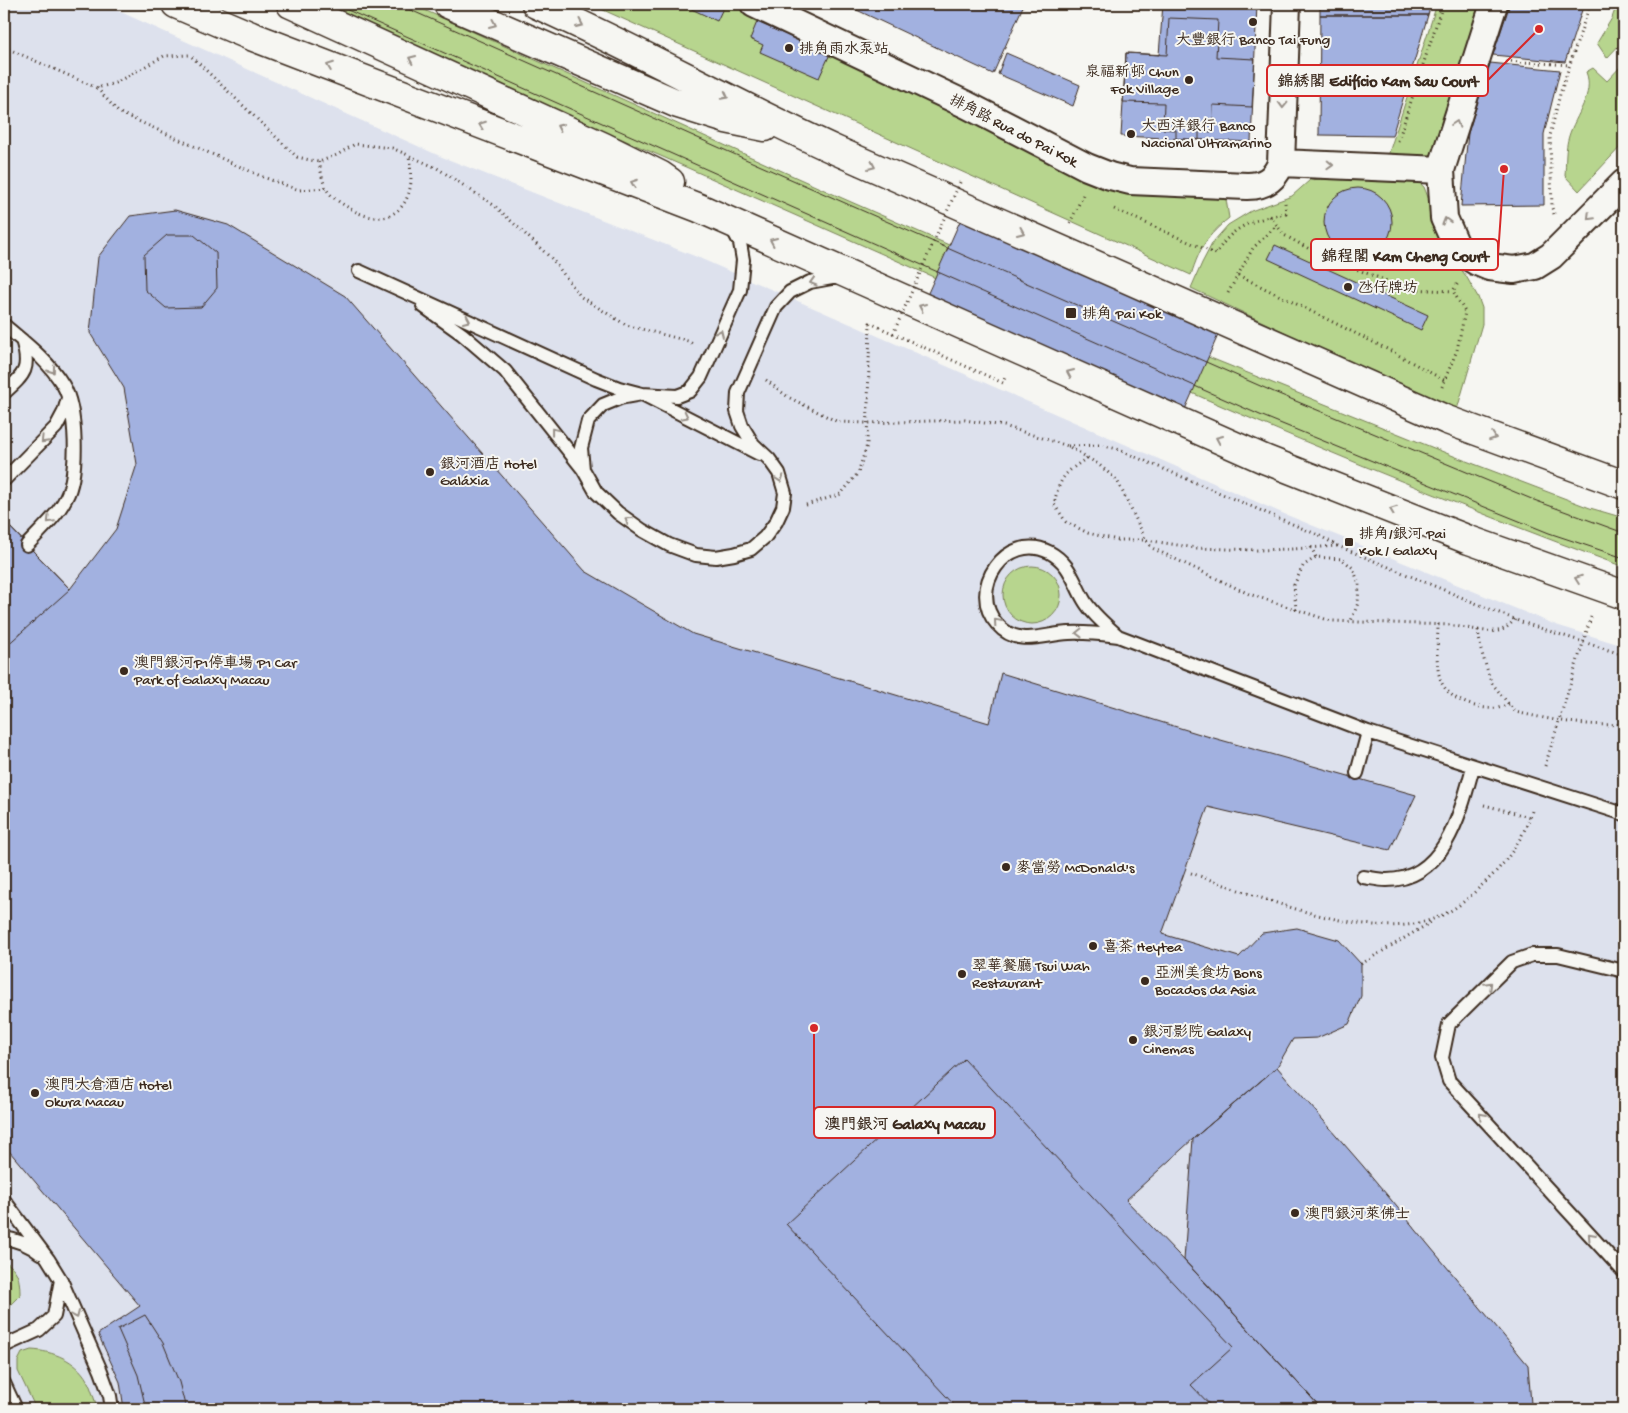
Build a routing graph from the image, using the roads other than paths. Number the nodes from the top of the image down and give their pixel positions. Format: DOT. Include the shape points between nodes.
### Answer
graph roads {
  1 [pos="176,4"];
  2 [pos="291,4"];
  3 [pos="448,4"];
  4 [pos="536,4"];
  5 [pos="754,4"];
  6 [pos="1287,4"];
  7 [pos="1494,4"];
  8 [pos="796,132"];
  9 [pos="1281,163"];
  10 [pos="1441,170"];
  11 [pos="1624,183"];
  12 [pos="699,208"];
  13 [pos="728,221"];
  14 [pos="858,279"];
  15 [pos="4,325"];
  16 [pos="22,340"];
  17 [pos="4,394"];
  18 [pos="642,394"];
  19 [pos="68,398"];
  20 [pos="769,459"];
  21 [pos="584,469"];
  22 [pos="4,480"];
  23 [pos="1624,485"];
  24 [pos="27,544"];
  25 [pos="1612,591"];
  26 [pos="1118,636"];
  27 [pos="1368,732"];
  28 [pos="1473,766"];
  29 [pos="1357,773"];
  30 [pos="1624,814"];
  31 [pos="1364,877"];
  32 [pos="1624,971"];
  33 [pos="4,1200"];
  34 [pos="4,1238"];
  35 [pos="48,1259"];
  36 [pos="1624,1272"];
  37 [pos="61,1280"];
  38 [pos="7,1344"];
  39 [pos="4,1383"];
  40 [pos="16,1409"];
  41 [pos="112,1409"];
  12 -- 1 [label="main road, one-way" via="251,36"];
  12 -- 2 [label="main road, one-way" via="660,175"];
  3 -- 8 [label="main road, one-way" via="699,112"];
  4 -- 8 [label="main road, one-way" via="601,33"];
  5 -- 9 [label="street, 排角路 Rua do Pai Kok" via="1110,176 1130,181 1255,186 1272,179"];
  6 -- 9 [label="street, one-way"];
  10 -- 7 [label="street, one-way"];
  8 -- 23 [label="main road, one-way" via="1430,412"];
  9 -- 10 [label="street, one-way"];
  11 -- 10 [label="street, one-way" via="1551,256 1535,266 1514,270 1480,263 1456,245 1444,218"];
  12 -- 13 [label="main road"];
  14 -- 13 [label="main road, one-way"];
  18 -- 13 [label="lane, one-way" via="677,396 690,391 701,377 740,290 743,260 740,243"];
  14 -- 20 [label="lane, one-way" via="832,278 810,282 790,292 776,307 738,393 737,411 753,444"];
  25 -- 14 [label="main road, one-way" via="1469,540 1264,459"];
  15 -- 16 [label="lane"];
  16 -- 17 [label="lane" via="27,356 24,371"];
  16 -- 19 [label="lane, one-way" via="48,363"];
  18 -- 20 [label="lane, one-way"];
  18 -- 21 [label="lane" via="602,405 588,421 581,448"];
  21 -- 18 [label="lane, one-way" via="505,371 485,353 420,304 359,271 596,379"];
  19 -- 22 [label="lane, one-way" via="56,427"];
  19 -- 24 [label="lane, one-way" via="73,415 75,447 68,496 56,515"];
  20 -- 21 [label="lane, one-way" via="779,473 785,493 776,522 751,548 716,558 669,545 642,530 596,492"];
  26 -- 26 [label="lane, one-way" via="1092,632 1025,638 1010,633 997,624 989,610 988,580 995,566 1006,556 1032,548 1046,551 1069,568 1084,601"];
  26 -- 27 [label="lane"];
  27 -- 28 [label="lane"];
  27 -- 29 [label="lane"];
  28 -- 30 [label="lane"];
  28 -- 31 [label="lane" via="1450,835 1428,866 1408,876 1388,880"];
  36 -- 32 [label="lane, one-way" via="1449,1081 1442,1058 1449,1024 1512,962 1532,955 1558,955"];
  33 -- 35 [label="lane"];
  34 -- 35 [label="lane" via="34,1248"];
  35 -- 37 [label="lane"];
  37 -- 38 [label="lane" via="54,1316 39,1330"];
  37 -- 41 [label="lane, one-way" via="101,1371"];
  39 -- 40 [label="lane"];
}
